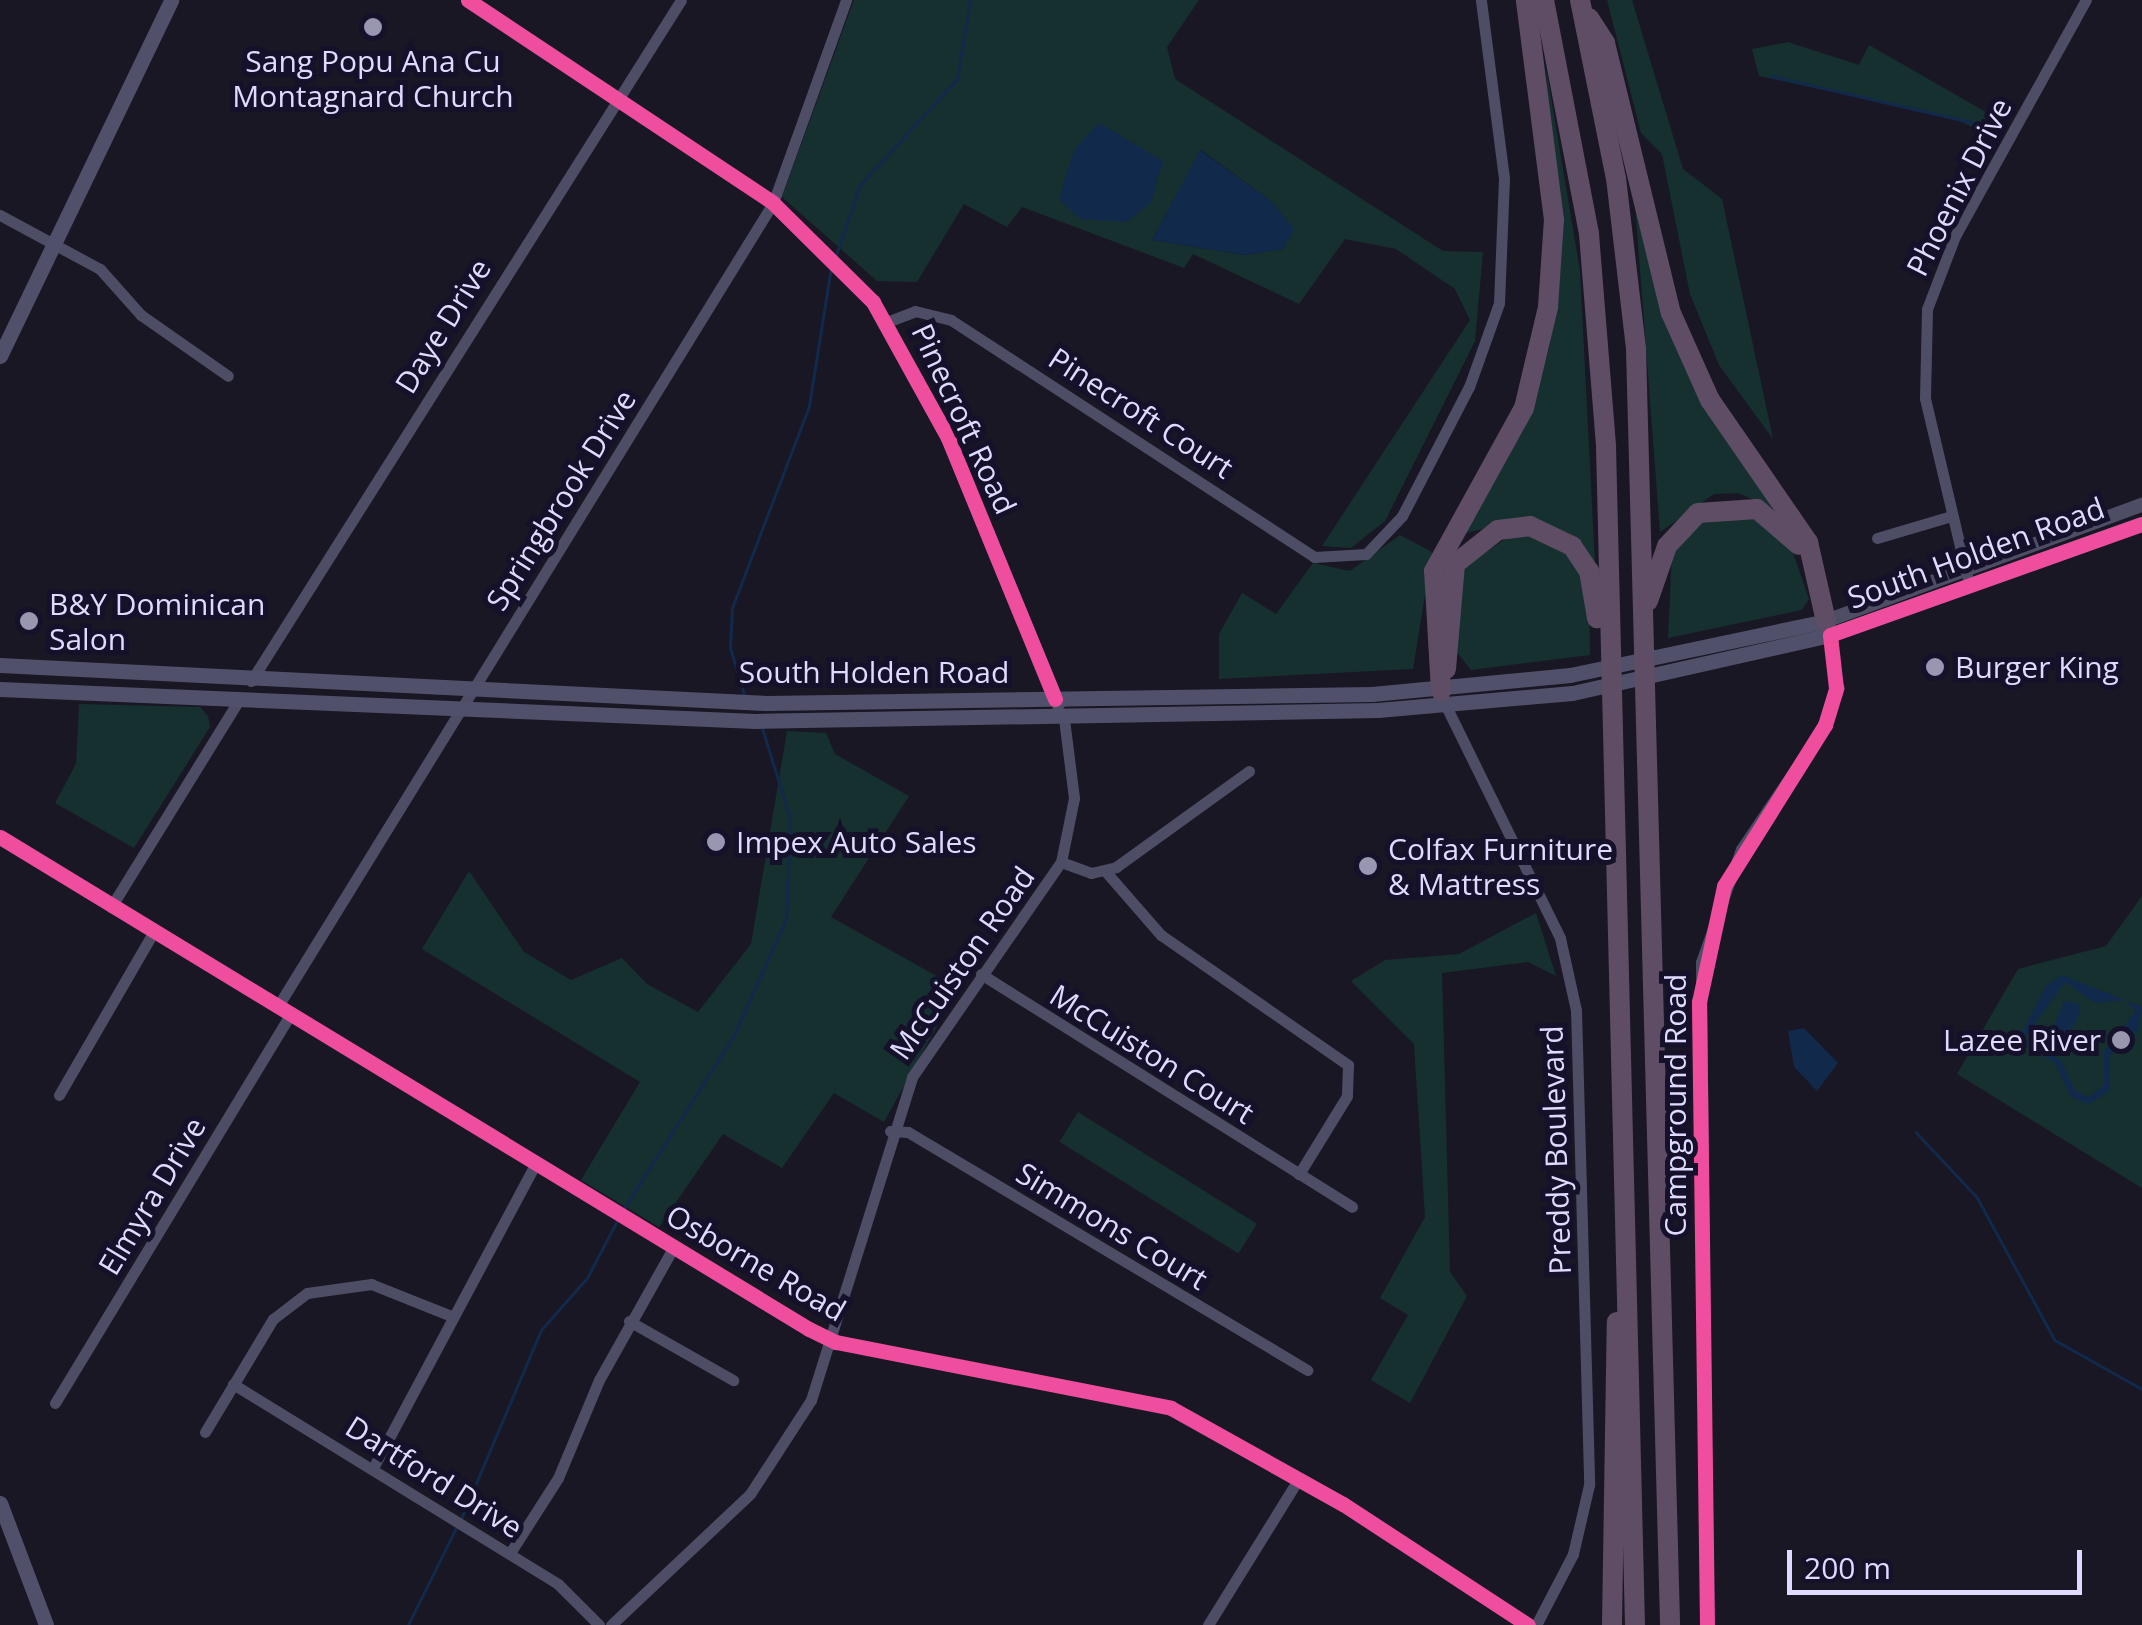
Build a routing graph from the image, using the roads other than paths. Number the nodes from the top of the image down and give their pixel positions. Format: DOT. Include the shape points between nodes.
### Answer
graph roads {
  1 [pos="171,0"];
  2 [pos="468,0"];
  3 [pos="680,0"];
  4 [pos="846,0"];
  5 [pos="1481,0"];
  6 [pos="1526,0"];
  7 [pos="1544,0"];
  8 [pos="2086,0"];
  9 [pos="1580,3"];
  10 [pos="616,98"];
  11 [pos="773,203"];
  12 [pos="0,215"];
  13 [pos="58,241"];
  14 [pos="888,322"];
  15 [pos="0,356"];
  16 [pos="228,376"];
  17 [pos="2142,505"];
  18 [pos="1948,517"];
  19 [pos="2142,524"];
  20 [pos="1877,538"];
  21 [pos="1963,566"];
  22 [pos="1970,584"];
  23 [pos="1644,607"];
  24 [pos="1828,628"];
  25 [pos="0,665"];
  26 [pos="250,681"];
  27 [pos="1610,688"];
  28 [pos="0,690"];
  29 [pos="469,691"];
  30 [pos="1055,699"];
  31 [pos="1442,699"];
  32 [pos="237,704"];
  33 [pos="459,709"];
  34 [pos="1064,719"];
  35 [pos="1250,771"];
  36 [pos="0,837"];
  37 [pos="1060,862"];
  38 [pos="1106,872"];
  39 [pos="111,906"];
  40 [pos="153,933"];
  41 [pos="981,974"];
  42 [pos="278,1006"];
  43 [pos="291,1014"];
  44 [pos="60,1094"];
  45 [pos="890,1131"];
  46 [pos="535,1165"];
  47 [pos="1299,1174"];
  48 [pos="1352,1206"];
  49 [pos="673,1248"];
  50 [pos="1626,1256"];
  51 [pos="449,1315"];
  52 [pos="629,1321"];
  53 [pos="836,1342"];
  54 [pos="1307,1370"];
  55 [pos="734,1380"];
  56 [pos="233,1384"];
  57 [pos="55,1403"];
  58 [pos="205,1432"];
  59 [pos="373,1468"];
  60 [pos="1299,1478"];
  61 [pos="0,1503"];
  62 [pos="510,1553"];
  63 [pos="46,1625"];
  64 [pos="599,1625"];
  65 [pos="611,1625"];
  66 [pos="1208,1625"];
  67 [pos="1528,1625"];
  68 [pos="1536,1625"];
  69 [pos="1612,1625"];
  70 [pos="1635,1625"];
  71 [pos="1670,1625"];
  72 [pos="1707,1625"];
  1 -- 13 [label="main road"];
  2 -- 10 [label="street, Pinecroft Road"];
  3 -- 10 [label="street, Daye Drive"];
  4 -- 11 [label="street, Springbrook Drive"];
  5 -- 14 [label="street, Pinecroft Court" via="1504,178 1499,303 1469,387 1402,516 1366,554 1314,556 951,320 915,311"];
  6 -- 31 [label="highway" via="1554,220 1548,307 1524,408 1434,570"];
  7 -- 27 [label="highway" via="1597,302"];
  8 -- 18 [label="street, Phoenix Drive" via="1956,236 1927,309 1925,398"];
  9 -- 23 [label="highway" via="1628,260"];
  9 -- 24 [label="highway" via="1605,43 1671,313 1710,400 1808,542"];
  10 -- 11 [label="street, Pinecroft Road"];
  10 -- 26 [label="street, Daye Drive"];
  11 -- 14 [label="street, Pinecroft Road"];
  11 -- 29 [label="street, Springbrook Drive"];
  12 -- 13 [label="street"];
  13 -- 15 [label="main road"];
  13 -- 16 [label="street"];
  14 -- 30 [label="street, Pinecroft Road" via="948,438"];
  17 -- 21 [label="street, South Holden Road"];
  18 -- 20 [label="street"];
  18 -- 21 [label="street, Phoenix Drive"];
  19 -- 22 [label="street, South Holden Road"];
  21 -- 22 [label="street, Phoenix Drive"];
  21 -- 24 [label="street, South Holden Road"];
  22 -- 24 [label="street, South Holden Road"];
  23 -- 24 [label="highway" via="1682,526 1720,506 1744,506 1794,536"];
  23 -- 71 [label="highway"];
  24 -- 31 [label="main road, South Holden Road"];
  24 -- 31 [label="main road, South Holden Road" via="1684,674 1572,693"];
  24 -- 72 [label="street, Campground Road" via="1836,688 1825,725 1742,849 1702,962"];
  25 -- 26 [label="main road, South Holden Road"];
  26 -- 29 [label="main road, South Holden Road"];
  27 -- 31 [label="highway" via="1584,563 1553,533 1513,526 1480,538 1455,564"];
  27 -- 50 [label="highway"];
  28 -- 32 [label="main road, South Holden Road"];
  29 -- 30 [label="main road, South Holden Road" via="766,703"];
  29 -- 33 [label="street, Springbrook Drive"];
  30 -- 31 [label="main road, South Holden Road"];
  30 -- 34 [label="street, Pinecroft Road"];
  31 -- 34 [label="main road, South Holden Road"];
  31 -- 68 [label="street, Preddy Boulevard" via="1560,938 1576,1010 1589,1485 1574,1554"];
  32 -- 33 [label="main road, South Holden Road"];
  32 -- 39 [label="street"];
  33 -- 34 [label="main road, South Holden Road" via="755,722"];
  33 -- 42 [label="street, Springbrook Drive"];
  34 -- 37 [label="street, McCuiston Road" via="1074,798"];
  35 -- 38 [label="street"];
  36 -- 39 [label="street, Osborne Road"];
  37 -- 38 [label="street"];
  37 -- 41 [label="street, McCuiston Road"];
  38 -- 47 [label="street" via="1161,936 1348,1065 1350,1090"];
  39 -- 40 [label="street, Osborne Road"];
  40 -- 42 [label="street, Osborne Road"];
  40 -- 44 [label="street"];
  41 -- 45 [label="street, McCuiston Road" via="924,1055"];
  41 -- 47 [label="street, McCuiston Court"];
  42 -- 43 [label="street, Osborne Road"];
  43 -- 46 [label="street, Osborne Road"];
  43 -- 57 [label="street, Elmyra Drive"];
  45 -- 53 [label="street, McCuiston Road"];
  45 -- 54 [label="street, Simmons Court" via="908,1132"];
  46 -- 49 [label="street, Osborne Road"];
  46 -- 51 [label="street"];
  47 -- 48 [label="street, McCuiston Court"];
  49 -- 52 [label="street"];
  49 -- 53 [label="street, Osborne Road"];
  50 -- 69 [label="highway" via="1614,1342"];
  50 -- 70 [label="highway"];
  51 -- 56 [label="street" via="371,1284 323,1286 274,1320"];
  51 -- 59 [label="street"];
  52 -- 55 [label="street"];
  52 -- 62 [label="street" via="558,1478"];
  53 -- 60 [label="street, Osborne Road" via="1132,1394 1218,1429"];
  53 -- 65 [label="street, McCuiston Road" via="750,1494"];
  56 -- 58 [label="street"];
  56 -- 59 [label="street, Dartford Drive"];
  59 -- 62 [label="street, Dartford Drive"];
  60 -- 66 [label="street"];
  60 -- 67 [label="street, Osborne Road"];
  61 -- 63 [label="main road"];
  62 -- 64 [label="street, Dartford Drive"];
}
